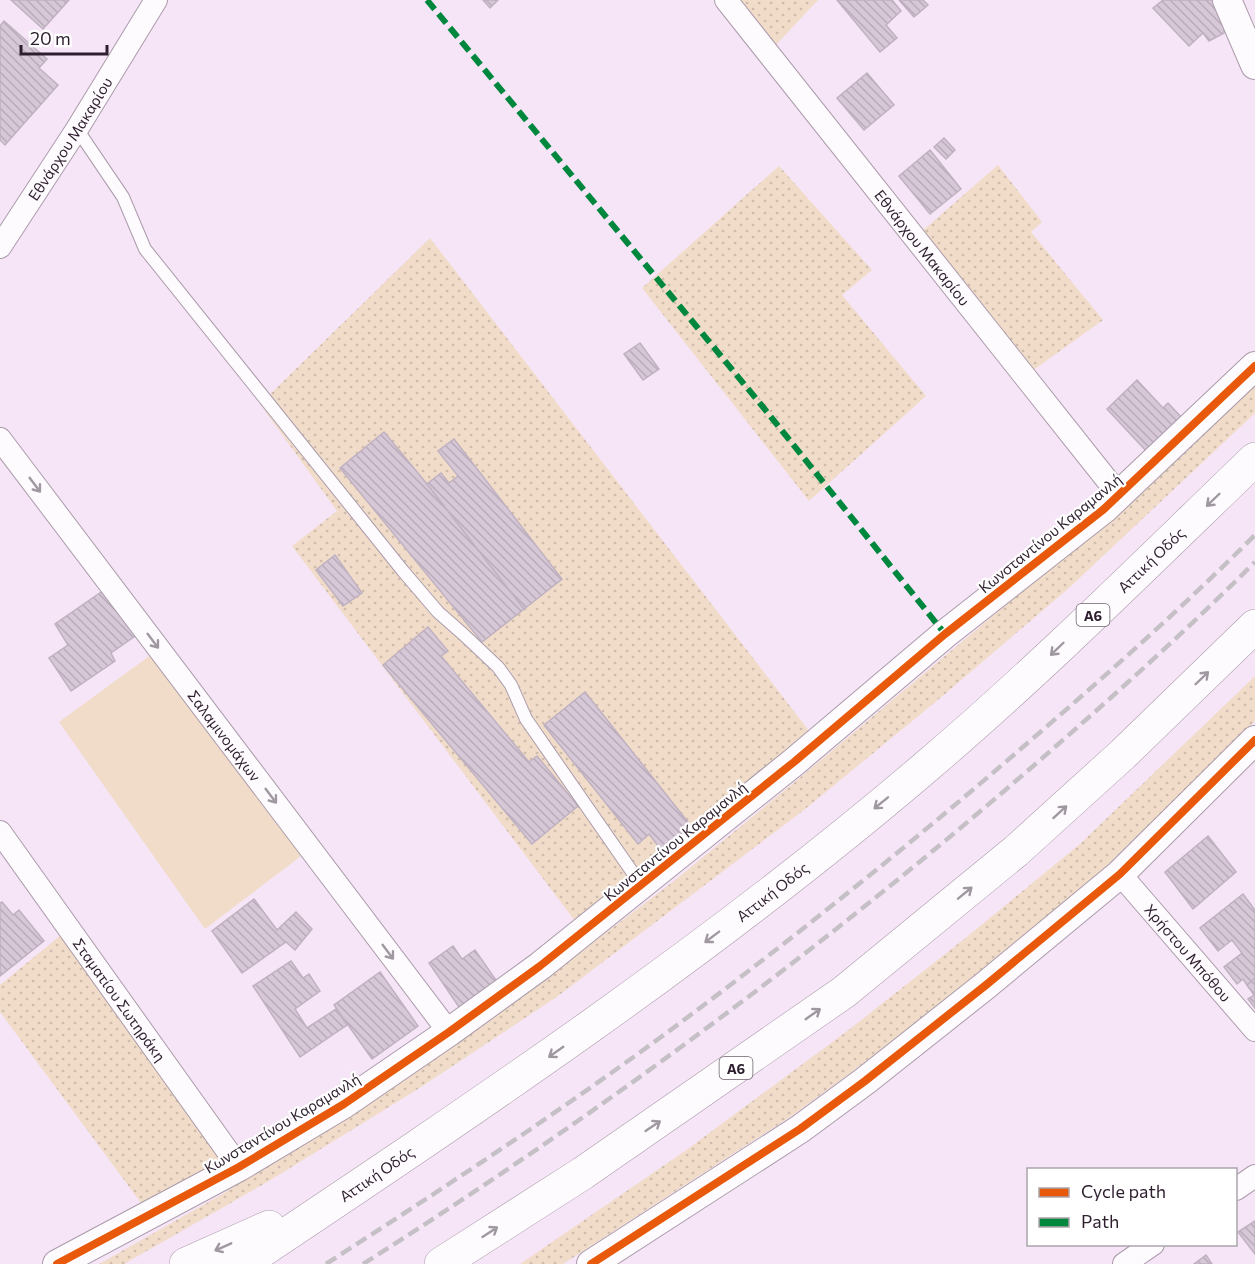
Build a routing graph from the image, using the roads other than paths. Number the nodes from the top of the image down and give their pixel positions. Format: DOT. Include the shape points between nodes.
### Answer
graph roads {
  1 [pos="156,0"];
  2 [pos="726,0"];
  3 [pos="1227,0"];
  4 [pos="1255,65"];
  5 [pos="77,129"];
  6 [pos="0,247"];
  7 [pos="1255,366"];
  8 [pos="0,439"];
  9 [pos="1255,459"];
  10 [pos="1119,495"];
  11 [pos="1255,626"];
  12 [pos="1255,740"];
  13 [pos="0,832"];
  14 [pos="1120,874"];
  15 [pos="642,886"];
  16 [pos="1255,1030"];
  17 [pos="449,1032"];
  18 [pos="239,1167"];
  19 [pos="1255,1176"];
  20 [pos="1237,1188"];
  21 [pos="353,1190"];
  22 [pos="1151,1246"];
  23 [pos="620,1256"];
  24 [pos="57,1264"];
  25 [pos="186,1264"];
  26 [pos="242,1264"];
  27 [pos="441,1264"];
  28 [pos="591,1264"];
  29 [pos="1124,1264"];
  1 -- 5 [label="street, Εθνάρχου Μακαρίου"];
  2 -- 10 [label="street, Εθνάρχου Μακαρίου"];
  3 -- 4 [label="street"];
  5 -- 6 [label="street, Εθνάρχου Μακαρίου"];
  5 -- 15 [label="lane" via="123,197 145,249 410,579 438,612 498,667 526,719"];
  7 -- 10 [label="street, Κωνσταντίνου Καραμανλή"];
  8 -- 17 [label="street, Σαλαμινομάχων, one-way"];
  9 -- 21 [label="highway, Αττική Οδός / Α6, one-way" via="1040,666 927,767 765,898 604,1018"];
  10 -- 15 [label="street, Κωνσταντίνου Καραμανλή"];
  27 -- 11 [label="highway, Α6, one-way" via="592,1167 844,992 1016,851"];
  12 -- 14 [label="street"];
  13 -- 18 [label="street, Σταματίου Σωτηράκη"];
  14 -- 16 [label="street, Χρήστου Μπόθου"];
  14 -- 23 [label="street" via="856,1088"];
  15 -- 17 [label="street, Κωνσταντίνου Καραμανλή"];
  17 -- 18 [label="street, Κωνσταντίνου Καραμανλή" via="344,1104"];
  18 -- 24 [label="street, Κωνσταντίνου Καραμανλή"];
  19 -- 20 [label="street"];
  21 -- 25 [label="highway, one-way"];
  21 -- 26 [label="highway, Αττική Οδός / Α6"];
  22 -- 29 [label="street"];
  23 -- 28 [label="street"];
}
